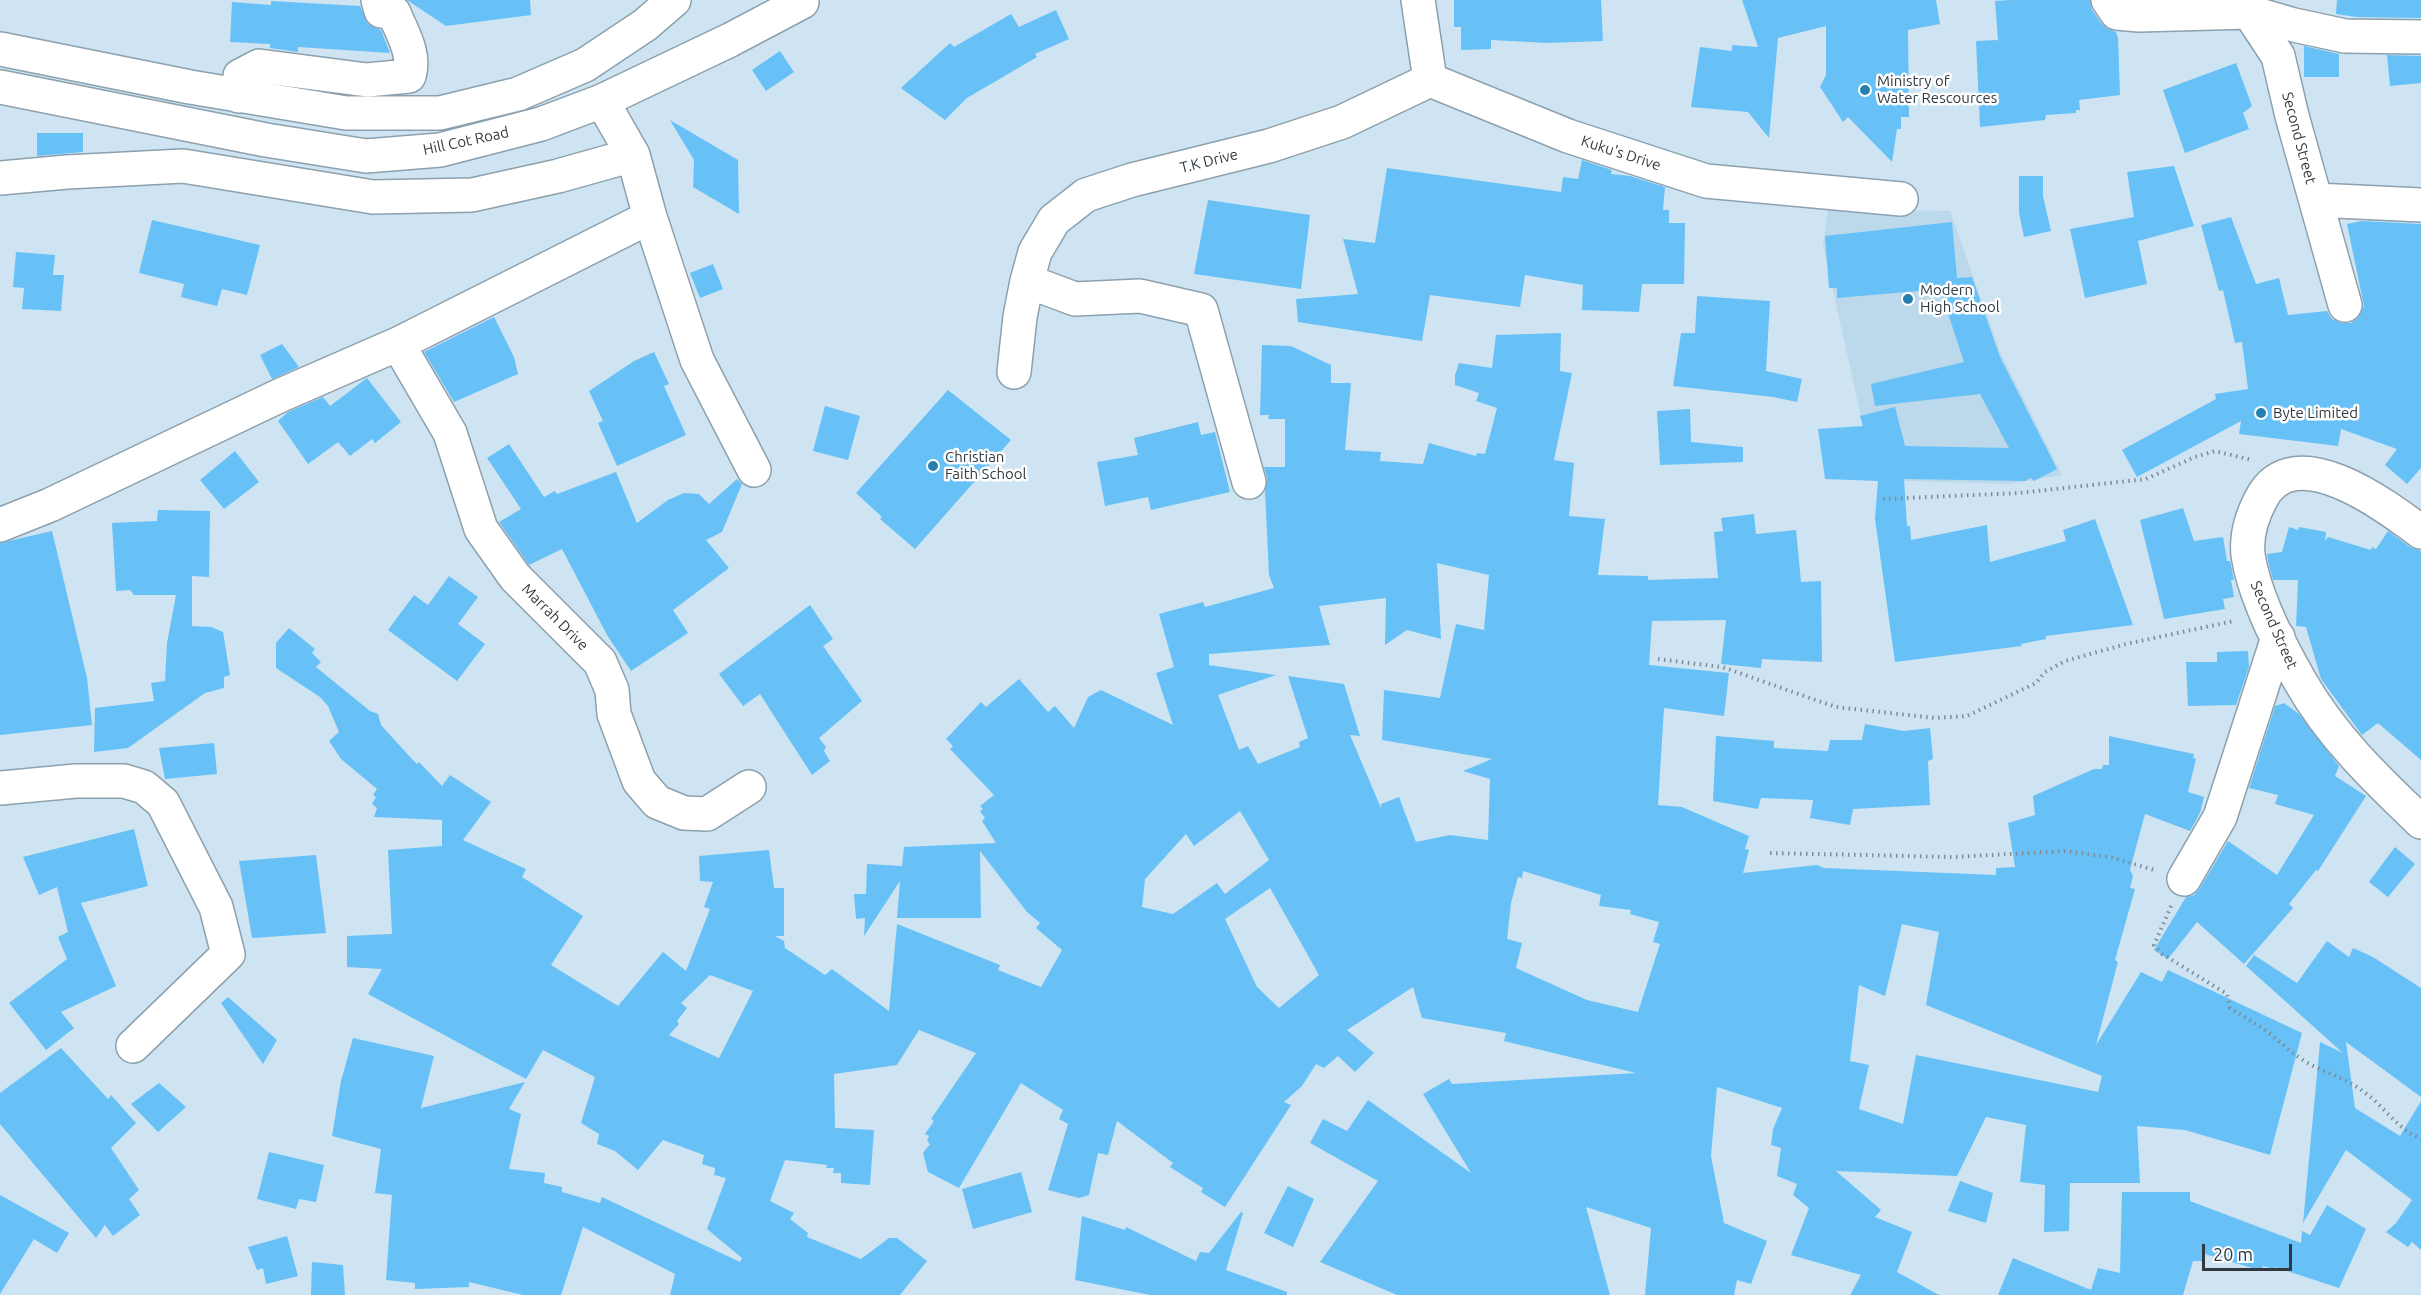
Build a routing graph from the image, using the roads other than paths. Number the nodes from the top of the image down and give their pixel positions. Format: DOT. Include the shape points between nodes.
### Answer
graph roads {
  1 [pos="378,0"];
  2 [pos="674,0"];
  3 [pos="767,0"];
  4 [pos="1418,0"];
  5 [pos="2108,0"];
  6 [pos="804,1"];
  7 [pos="2249,12"];
  8 [pos="2421,38"];
  9 [pos="0,49"];
  10 [pos="1430,80"];
  11 [pos="0,87"];
  12 [pos="239,96"];
  13 [pos="602,101"];
  14 [pos="633,155"];
  15 [pos="0,178"];
  16 [pos="1901,199"];
  17 [pos="2316,200"];
  18 [pos="2421,205"];
  19 [pos="650,217"];
  20 [pos="1027,281"];
  21 [pos="2345,304"];
  22 [pos="398,344"];
  23 [pos="1014,372"];
  24 [pos="754,470"];
  25 [pos="1249,482"];
  26 [pos="0,525"];
  27 [pos="2421,532"];
  28 [pos="2272,625"];
  29 [pos="749,787"];
  30 [pos="0,788"];
  31 [pos="2421,822"];
  32 [pos="2184,879"];
  33 [pos="134,1046"];
  1 -- 12 [label="street" via="381,11 394,13 411,54 409,76 367,80 259,66 240,76"];
  2 -- 12 [label="street" via="645,25 585,65 518,94 440,113 346,113"];
  3 -- 6 [label="street"];
  4 -- 10 [label="street"];
  5 -- 7 [label="street" via="2117,13 2139,15"];
  6 -- 13 [label="street, Hill Cot Road"];
  7 -- 8 [label="street" via="2345,36"];
  7 -- 17 [label="street, Second Street" via="2278,56"];
  9 -- 12 [label="street"];
  10 -- 16 [label="street, Kuku's Drive" via="1568,136 1706,181"];
  10 -- 20 [label="street, T.K Drive" via="1342,122 1269,146 1086,195 1054,220 1035,252"];
  11 -- 13 [label="street, Hill Cot Road" via="366,156 440,150 541,124"];
  13 -- 14 [label="street"];
  14 -- 15 [label="street" via="472,195 373,197 183,166"];
  14 -- 19 [label="street"];
  17 -- 18 [label="street"];
  17 -- 21 [label="street, Second Street"];
  19 -- 22 [label="street"];
  19 -- 24 [label="street" via="697,360"];
  20 -- 23 [label="street, T.K Drive"];
  20 -- 25 [label="street" via="1075,298 1140,296 1201,310"];
  22 -- 26 [label="street"];
  22 -- 29 [label="street, Marrah Drive" via="450,433 481,529 515,577 600,662 639,781 657,802 684,813 707,814"];
  27 -- 28 [label="street, Second Street" via="2375,498 2329,479 2299,473 2278,479 2267,486 2257,506 2249,530 2248,552 2251,573"];
  28 -- 31 [label="street, Second Street" via="2299,681 2324,719"];
  28 -- 32 [label="street" via="2220,817"];
  30 -- 33 [label="street" via="124,781 144,787 163,803 216,907 228,954"];
}
